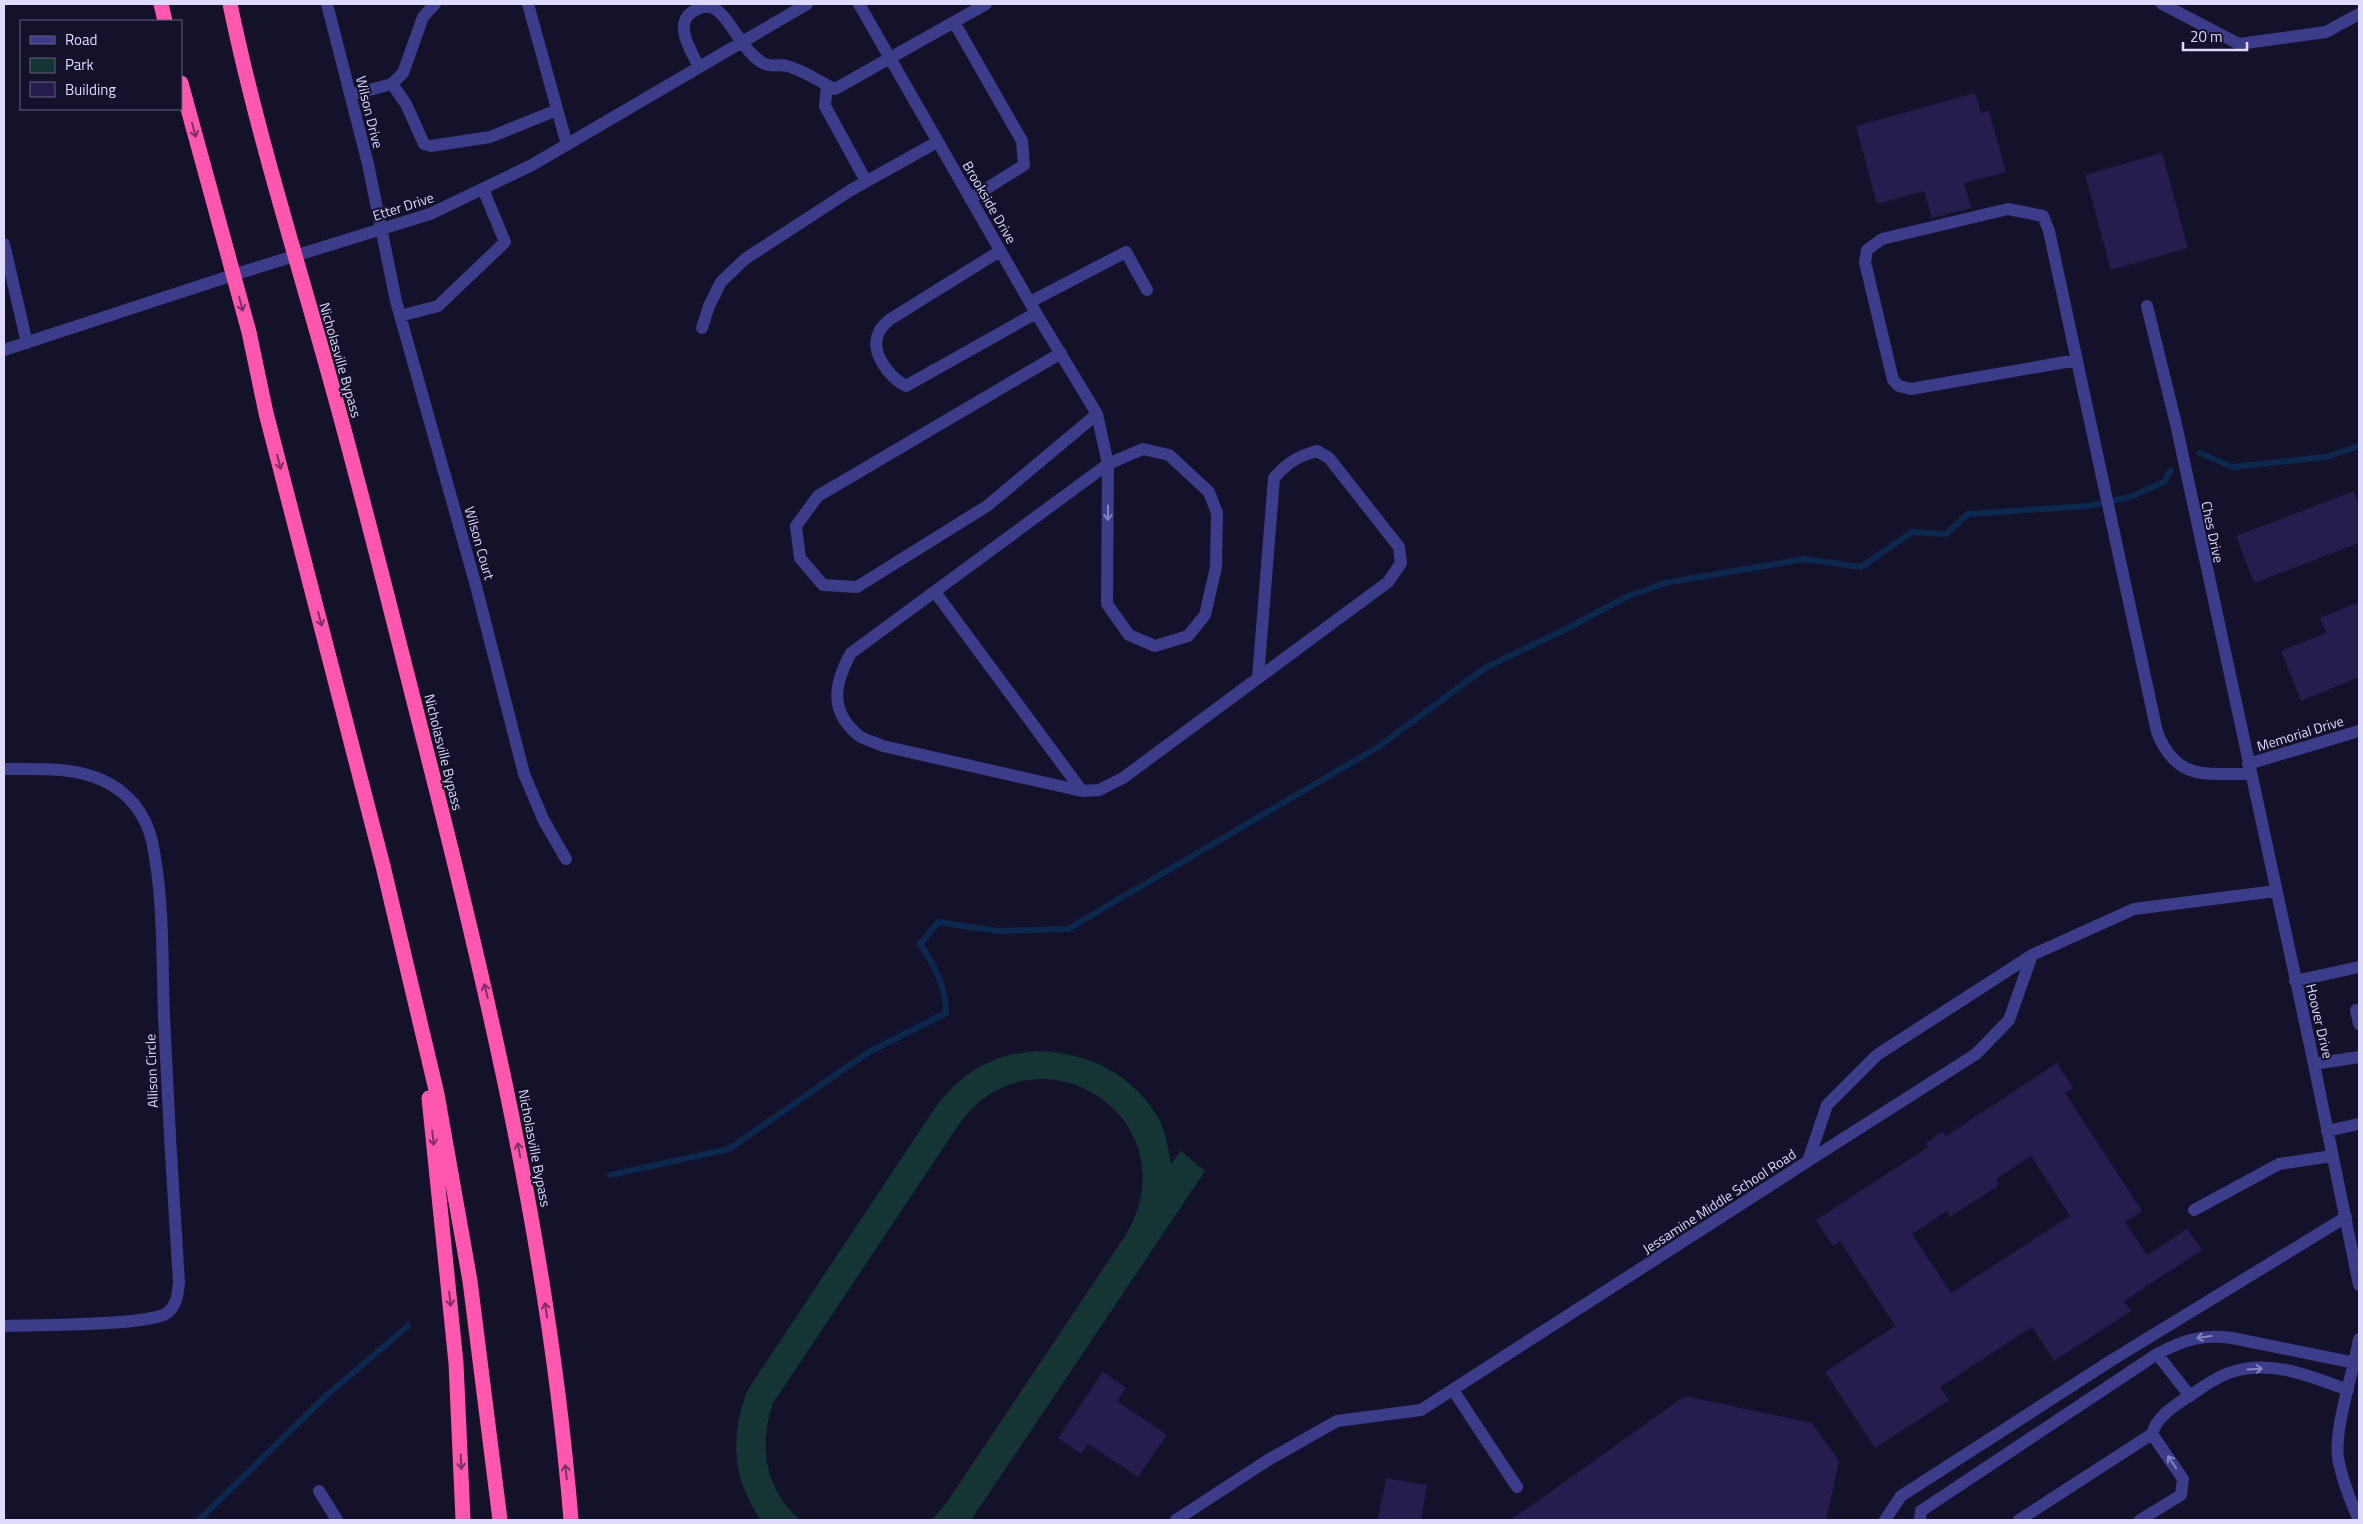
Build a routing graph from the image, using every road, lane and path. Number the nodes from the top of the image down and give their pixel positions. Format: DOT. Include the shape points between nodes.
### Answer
graph roads {
  1 [pos="160,4"];
  2 [pos="230,4"];
  3 [pos="327,4"];
  4 [pos="434,4"];
  5 [pos="528,4"];
  6 [pos="807,4"];
  7 [pos="859,4"];
  8 [pos="986,4"];
  9 [pos="2162,4"];
  10 [pos="709,5"];
  11 [pos="2359,14"];
  12 [pos="165,20"];
  13 [pos="954,22"];
  14 [pos="740,43"];
  15 [pos="889,58"];
  16 [pos="699,67"];
  17 [pos="392,84"];
  18 [pos="827,85"];
  19 [pos="182,87"];
  20 [pos="350,95"];
  21 [pos="557,110"];
  22 [pos="937,142"];
  23 [pos="566,145"];
  24 [pos="866,182"];
  25 [pos="483,189"];
  26 [pos="970,198"];
  27 [pos="382,228"];
  28 [pos="4,244"];
  29 [pos="1000,251"];
  30 [pos="295,257"];
  31 [pos="234,275"];
  32 [pos="1148,290"];
  33 [pos="1030,302"];
  34 [pos="2147,306"];
  35 [pos="1036,313"];
  36 [pos="400,316"];
  37 [pos="702,328"];
  38 [pos="27,343"];
  39 [pos="4,350"];
  40 [pos="1062,353"];
  41 [pos="2076,360"];
  42 [pos="1098,414"];
  43 [pos="1108,464"];
  44 [pos="935,592"];
  45 [pos="1258,678"];
  46 [pos="2359,731"];
  47 [pos="4,769"];
  48 [pos="2250,769"];
  49 [pos="1082,791"];
  50 [pos="566,859"];
  51 [pos="2276,891"];
  52 [pos="2032,954"];
  53 [pos="2359,966"];
  54 [pos="2295,982"];
  55 [pos="416,1003"];
  56 [pos="2356,1010"];
  57 [pos="2359,1024"];
  58 [pos="2359,1057"];
  59 [pos="2314,1064"];
  60 [pos="2359,1124"];
  61 [pos="2327,1131"];
  62 [pos="2332,1156"];
  63 [pos="1808,1161"];
  64 [pos="2194,1210"];
  65 [pos="2346,1217"];
  66 [pos="2359,1285"];
  67 [pos="4,1326"];
  68 [pos="2359,1339"];
  69 [pos="2157,1354"];
  70 [pos="2355,1363"];
  71 [pos="1453,1390"];
  72 [pos="2348,1390"];
  73 [pos="2190,1396"];
  74 [pos="2152,1434"];
  75 [pos="1517,1487"];
  76 [pos="320,1491"];
  77 [pos="337,1520"];
  78 [pos="463,1520"];
  79 [pos="500,1520"];
  80 [pos="571,1520"];
  81 [pos="1176,1520"];
  82 [pos="1885,1520"];
  83 [pos="1920,1520"];
  84 [pos="2019,1520"];
  85 [pos="2140,1520"];
  86 [pos="2359,1520"];
  1 -- 12 [label="highway"];
  2 -- 30 [label="highway, Nicholasville Bypass"];
  3 -- 20 [label="street, Wilson Drive"];
  4 -- 17 [label="street" via="424,17 403,73"];
  5 -- 21 [label="street"];
  6 -- 14 [label="street, Etter Drive"];
  7 -- 15 [label="street, Brookside Drive"];
  8 -- 13 [label="street"];
  9 -- 11 [label="street" via="2239,44 2326,32"];
  10 -- 14 [label="street" via="720,11"];
  10 -- 16 [label="street" via="688,15 683,25"];
  13 -- 15 [label="street"];
  13 -- 26 [label="street" via="1022,141 1024,165"];
  14 -- 16 [label="street, Etter Drive"];
  14 -- 18 [label="street" via="765,64 787,66"];
  15 -- 18 [label="street" via="836,89"];
  15 -- 22 [label="street, Brookside Drive"];
  16 -- 23 [label="street, Etter Drive"];
  17 -- 20 [label="street"];
  17 -- 21 [label="street" via="406,104 424,144 431,146 490,137"];
  18 -- 24 [label="street" via="825,106"];
  19 -- 31 [label="highway, one-way"];
  20 -- 27 [label="street, Wilson Drive"];
  21 -- 23 [label="street"];
  22 -- 24 [label="street"];
  22 -- 26 [label="street, Brookside Drive"];
  23 -- 25 [label="street, Etter Drive" via="532,166"];
  24 -- 37 [label="street" via="745,259 721,282"];
  25 -- 27 [label="street, Etter Drive" via="430,214"];
  25 -- 36 [label="street" via="505,242 438,306"];
  26 -- 29 [label="street, Brookside Drive"];
  27 -- 30 [label="street, Etter Drive"];
  27 -- 36 [label="street, Wilson Court"];
  28 -- 38 [label="street"];
  29 -- 33 [label="street, Brookside Drive"];
  29 -- 35 [label="street" via="889,320 879,331 876,344 882,364 895,380 906,386"];
  30 -- 31 [label="street, Etter Drive"];
  80 -- 30 [label="highway, Nicholasville Bypass, one-way" via="547,1315 502,1063 448,833 369,523"];
  31 -- 38 [label="street, Etter Drive"];
  31 -- 55 [label="highway, one-way"];
  32 -- 33 [label="street" via="1126,252"];
  33 -- 35 [label="street, Brookside Drive"];
  34 -- 48 [label="street, Ches Drive" via="2176,424"];
  35 -- 40 [label="street, Brookside Drive"];
  36 -- 50 [label="street, Wilson Court" via="474,577 524,774 544,821"];
  38 -- 39 [label="street, Etter Drive"];
  40 -- 42 [label="street, Brookside Drive"];
  40 -- 42 [label="street" via="818,496 796,526 800,558 823,584 856,587 987,506"];
  41 -- 41 [label="street, Memorial Drive" via="2043,216 2008,209 1882,238 1867,250 1865,262 1873,298 1893,380 1899,386 1911,390"];
  41 -- 48 [label="street, Memorial Drive" via="2162,745 2176,763 2193,773"];
  42 -- 43 [label="street, Brookside Drive"];
  43 -- 43 [label="street, Brookside Drive, one-way" via="1107,604 1130,635 1155,646 1188,636 1205,615 1216,567 1217,513 1209,492 1169,455 1144,449"];
  43 -- 44 [label="street"];
  44 -- 49 [label="street"];
  44 -- 49 [label="street" via="851,653 839,675 837,697 842,718 859,736 883,746"];
  45 -- 45 [label="street" via="1388,582 1401,563 1399,547 1329,458 1317,451 1299,456 1274,478"];
  45 -- 49 [label="street" via="1124,778 1099,790"];
  46 -- 48 [label="street, Memorial Drive"];
  47 -- 67 [label="street, Allison Circle" via="66,769 105,781 134,804 152,840 160,916 179,1282 174,1306 157,1317"];
  48 -- 51 [label="street, Hoover Drive"];
  51 -- 52 [label="street, Jessamine Middle School Road" via="2134,909"];
  51 -- 54 [label="street, Hoover Drive"];
  52 -- 63 [label="street, Jessamine Middle School Road" via="1877,1055 1827,1105"];
  52 -- 63 [label="street" via="2009,1020 1976,1054"];
  53 -- 54 [label="street"];
  54 -- 59 [label="street, Hoover Drive"];
  55 -- 78 [label="highway, one-way" via="432,1121 456,1363"];
  55 -- 79 [label="highway" via="461,1218"];
  56 -- 57 [label="street"];
  58 -- 59 [label="street"];
  59 -- 61 [label="street, Hoover Drive"];
  60 -- 61 [label="street"];
  61 -- 62 [label="street, Hoover Drive"];
  62 -- 64 [label="street" via="2279,1164"];
  62 -- 65 [label="street, Hoover Drive"];
  63 -- 71 [label="street, Jessamine Middle School Road"];
  65 -- 66 [label="street, Hoover Drive"];
  65 -- 82 [label="street" via="2112,1360 1901,1496"];
  68 -- 70 [label="street"];
  70 -- 69 [label="street, one-way" via="2212,1336 2185,1340"];
  69 -- 73 [label="street"];
  69 -- 83 [label="street" via="1921,1511"];
  70 -- 72 [label="street"];
  71 -- 75 [label="street"];
  71 -- 81 [label="street, Jessamine Middle School Road" via="1421,1410 1337,1422 1268,1460"];
  73 -- 72 [label="street, one-way" via="2232,1372 2255,1368 2292,1370"];
  72 -- 86 [label="street" via="2338,1456 2345,1490"];
  73 -- 74 [label="street" via="2156,1421"];
  74 -- 84 [label="street"];
  85 -- 74 [label="street, one-way" via="2180,1495 2183,1479"];
  76 -- 77 [label="street"];
}
